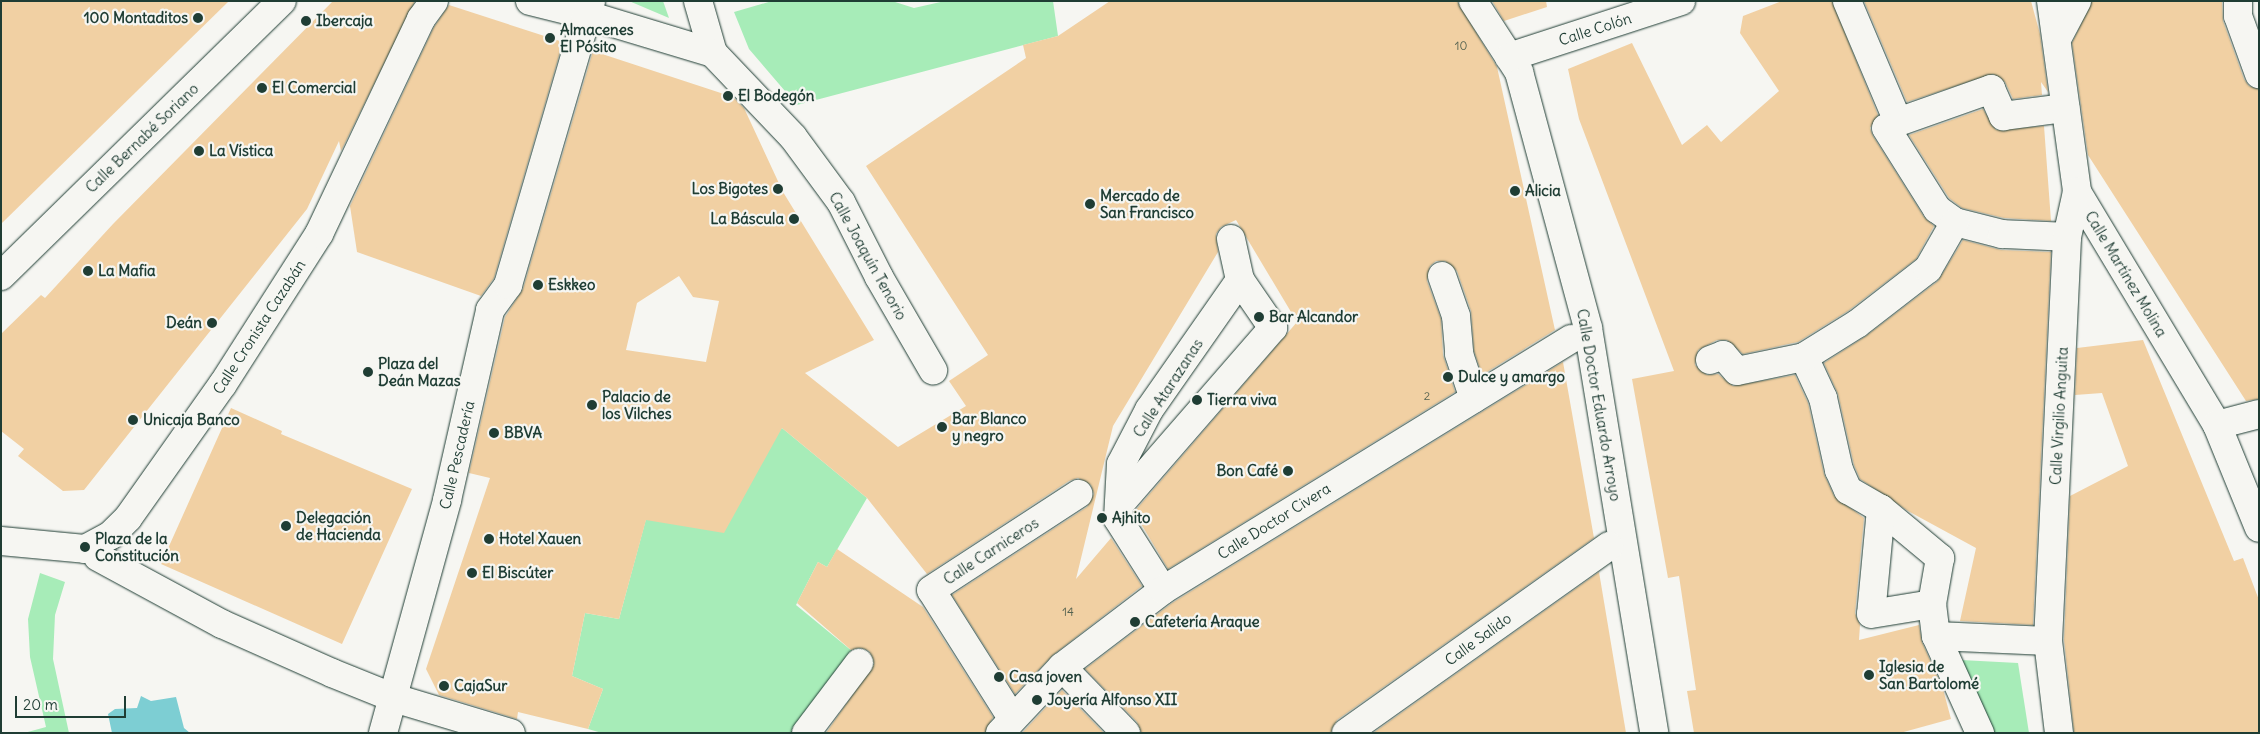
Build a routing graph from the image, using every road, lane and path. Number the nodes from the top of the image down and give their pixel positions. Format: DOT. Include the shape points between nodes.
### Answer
graph roads {
  1 [pos="282,1"];
  2 [pos="434,1"];
  3 [pos="530,1"];
  4 [pos="698,1"];
  5 [pos="1473,1"];
  6 [pos="1681,1"];
  7 [pos="1847,1"];
  8 [pos="2051,1"];
  9 [pos="2077,1"];
  10 [pos="2238,1"];
  11 [pos="589,8"];
  12 [pos="2057,39"];
  13 [pos="712,53"];
  14 [pos="1509,57"];
  15 [pos="2259,74"];
  16 [pos="2065,108"];
  17 [pos="1898,122"];
  18 [pos="2077,192"];
  19 [pos="1955,222"];
  20 [pos="2067,236"];
  21 [pos="1231,239"];
  22 [pos="1,276"];
  23 [pos="1442,276"];
  24 [pos="1240,280"];
  25 [pos="1571,339"];
  26 [pos="1804,357"];
  27 [pos="1710,360"];
  28 [pos="933,370"];
  29 [pos="1474,398"];
  30 [pos="2259,414"];
  31 [pos="2217,425"];
  32 [pos="1078,494"];
  33 [pos="1119,505"];
  34 [pos="1881,509"];
  35 [pos="2259,528"];
  36 [pos="1,541"];
  37 [pos="1609,546"];
  38 [pos="98,557"];
  39 [pos="1163,590"];
  40 [pos="1932,604"];
  41 [pos="1936,636"];
  42 [pos="2048,641"];
  43 [pos="859,663"];
  44 [pos="1062,668"];
  45 [pos="394,698"];
  46 [pos="1006,725"];
  47 [pos="383,733"];
  48 [pos="512,733"];
  49 [pos="806,733"];
  50 [pos="1126,733"];
  51 [pos="1346,733"];
  52 [pos="1654,733"];
  53 [pos="1980,733"];
  54 [pos="2059,733"];
  1 -- 22 [label="street, Calle Bernabé Soriano"];
  2 -- 36 [label="street, Calle Cronista Cazabán" via="421,18 319,234 165,468 111,535 85,549"];
  3 -- 11 [label="street"];
  4 -- 13 [label="street, Calle Joaquín Tenorio"];
  5 -- 14 [label="street, Calle Doctor Eduardo Arroyo"];
  6 -- 14 [label="street, Calle Colón"];
  7 -- 17 [label="street"];
  8 -- 12 [label="street, Calle Martínez Molina"];
  9 -- 12 [label="street"];
  10 -- 15 [label="street" via="2238,16"];
  11 -- 13 [label="street"];
  11 -- 45 [label="street, Calle Pescadería" via="508,285 490,310 447,500"];
  12 -- 16 [label="street, Calle Martínez Molina"];
  13 -- 28 [label="street, Calle Joaquín Tenorio" via="793,137 840,202 879,278"];
  14 -- 52 [label="street, Calle Doctor Eduardo Arroyo" via="1519,72 1588,328"];
  16 -- 17 [label="street" via="2003,116 1991,89"];
  16 -- 18 [label="street, Calle Martínez Molina"];
  17 -- 19 [label="street" via="1886,128 1937,209"];
  18 -- 20 [label="street, Calle Virgilio Anguita"];
  18 -- 31 [label="street, Calle Martínez Molina"];
  19 -- 20 [label="street" via="2002,234"];
  19 -- 26 [label="street" via="1928,269 1856,324"];
  20 -- 42 [label="street, Calle Virgilio Anguita"];
  21 -- 24 [label="street"];
  23 -- 29 [label="street" via="1456,316 1459,354"];
  24 -- 33 [label="street, Calle Atarazanas" via="1149,410 1121,464"];
  24 -- 33 [label="street" via="1273,328"];
  25 -- 29 [label="street, Calle Doctor Civera"];
  26 -- 27 [label="street" via="1737,371 1723,355"];
  26 -- 34 [label="street" via="1823,398 1848,490"];
  29 -- 39 [label="street, Calle Doctor Civera"];
  30 -- 31 [label="street"];
  31 -- 35 [label="street, Calle Martínez Molina"];
  32 -- 46 [label="street, Calle Carniceros" via="931,590"];
  33 -- 39 [label="street, Calle Atarazanas" via="1118,519"];
  34 -- 40 [label="street" via="1940,558"];
  34 -- 40 [label="street" via="1871,614"];
  37 -- 51 [label="street, Calle Salido"];
  38 -- 45 [label="street" via="222,624"];
  39 -- 44 [label="street, Calle Doctor Civera"];
  40 -- 41 [label="street"];
  41 -- 42 [label="street"];
  41 -- 53 [label="street"];
  42 -- 54 [label="street, Calle Virgilio Anguita"];
  43 -- 49 [label="street"];
  44 -- 46 [label="street, Calle Doctor Civera"];
  44 -- 50 [label="street"];
  45 -- 47 [label="street"];
  45 -- 48 [label="street"];
}
